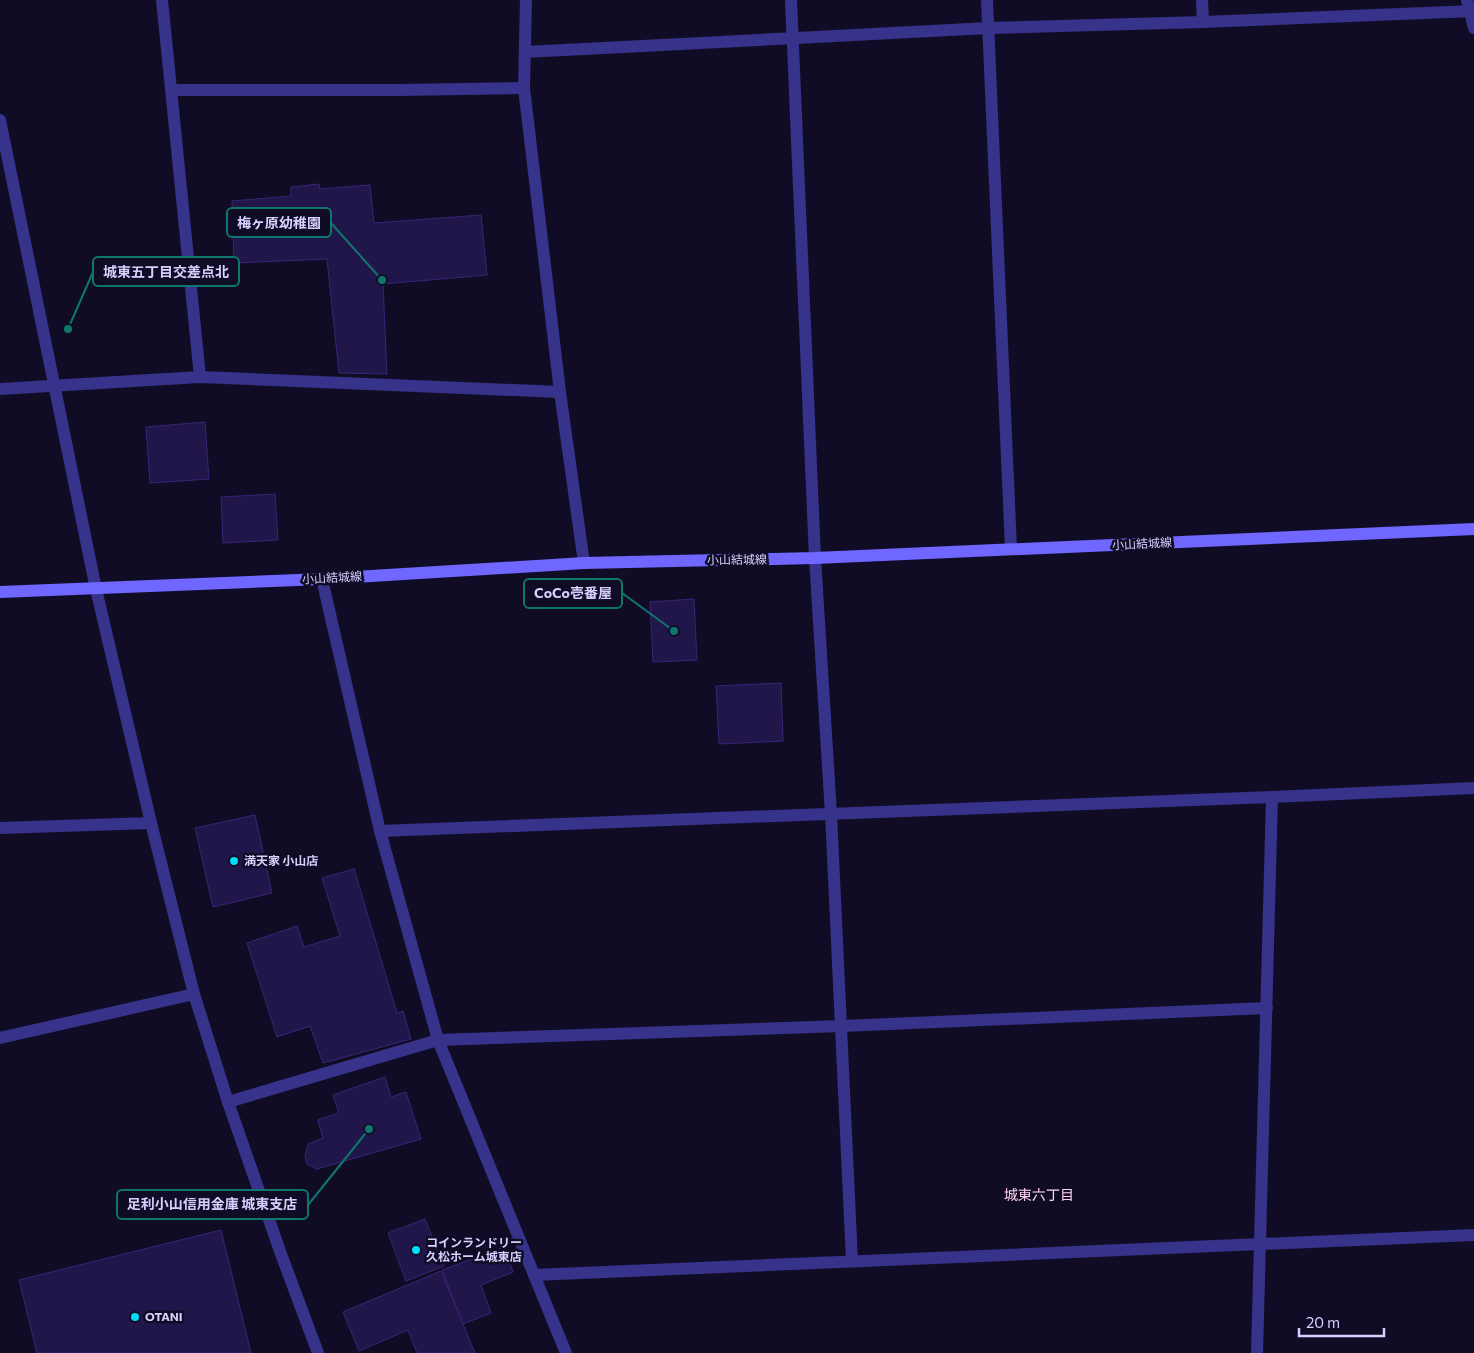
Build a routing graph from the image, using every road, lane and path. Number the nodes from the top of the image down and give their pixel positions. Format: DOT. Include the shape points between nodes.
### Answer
graph roads {
  1 [pos="162,0"];
  2 [pos="526,0"];
  3 [pos="791,0"];
  4 [pos="987,0"];
  5 [pos="1202,0"];
  6 [pos="1471,7"];
  7 [pos="1203,22"];
  8 [pos="989,28"];
  9 [pos="1474,28"];
  10 [pos="792,38"];
  11 [pos="525,52"];
  12 [pos="524,88"];
  13 [pos="172,90"];
  14 [pos="0,120"];
  15 [pos="3,152"];
  16 [pos="200,377"];
  17 [pos="55,386"];
  18 [pos="0,388"];
  19 [pos="560,392"];
  20 [pos="1474,529"];
  21 [pos="1011,549"];
  22 [pos="815,558"];
  23 [pos="584,563"];
  24 [pos="322,579"];
  25 [pos="96,589"];
  26 [pos="0,592"];
  27 [pos="1474,788"];
  28 [pos="1272,797"];
  29 [pos="831,814"];
  30 [pos="151,823"];
  31 [pos="0,828"];
  32 [pos="380,831"];
  33 [pos="194,994"];
  34 [pos="1267,1008"];
  35 [pos="842,1026"];
  36 [pos="0,1038"];
  37 [pos="438,1040"];
  38 [pos="228,1102"];
  39 [pos="1474,1235"];
  40 [pos="1260,1245"];
  41 [pos="852,1261"];
  42 [pos="534,1275"];
  43 [pos="318,1353"];
  44 [pos="566,1353"];
  45 [pos="1257,1353"];
  1 -- 13 [label="street"];
  2 -- 11 [label="street"];
  3 -- 10 [label="street"];
  4 -- 8 [label="street"];
  5 -- 7 [label="street"];
  6 -- 7 [label="street"];
  6 -- 9 [label="street"];
  7 -- 8 [label="street"];
  8 -- 10 [label="street"];
  8 -- 21 [label="street"];
  10 -- 11 [label="street"];
  10 -- 22 [label="street"];
  11 -- 12 [label="street"];
  12 -- 13 [label="street"];
  12 -- 19 [label="street"];
  13 -- 16 [label="street"];
  14 -- 15 [label="street"];
  15 -- 17 [label="street"];
  16 -- 17 [label="street"];
  16 -- 19 [label="street"];
  17 -- 18 [label="street"];
  17 -- 25 [label="street"];
  19 -- 23 [label="street"];
  20 -- 21 [label="main road, 小山結城線"];
  21 -- 22 [label="main road, 小山結城線"];
  22 -- 23 [label="main road, 小山結城線"];
  22 -- 29 [label="street"];
  23 -- 24 [label="main road, 小山結城線"];
  24 -- 25 [label="main road, 小山結城線"];
  24 -- 32 [label="street"];
  25 -- 26 [label="main road, 小山結城線"];
  25 -- 30 [label="street"];
  27 -- 28 [label="street"];
  28 -- 29 [label="street"];
  28 -- 34 [label="street"];
  29 -- 32 [label="street"];
  29 -- 35 [label="street"];
  30 -- 31 [label="street"];
  30 -- 33 [label="street"];
  32 -- 37 [label="street"];
  33 -- 36 [label="street"];
  33 -- 38 [label="street"];
  34 -- 35 [label="street"];
  34 -- 40 [label="street"];
  35 -- 37 [label="street"];
  35 -- 41 [label="street"];
  37 -- 38 [label="street"];
  37 -- 42 [label="street"];
  38 -- 43 [label="street"];
  39 -- 40 [label="street"];
  40 -- 41 [label="street"];
  40 -- 45 [label="street"];
  41 -- 42 [label="street"];
  42 -- 44 [label="street"];
}
